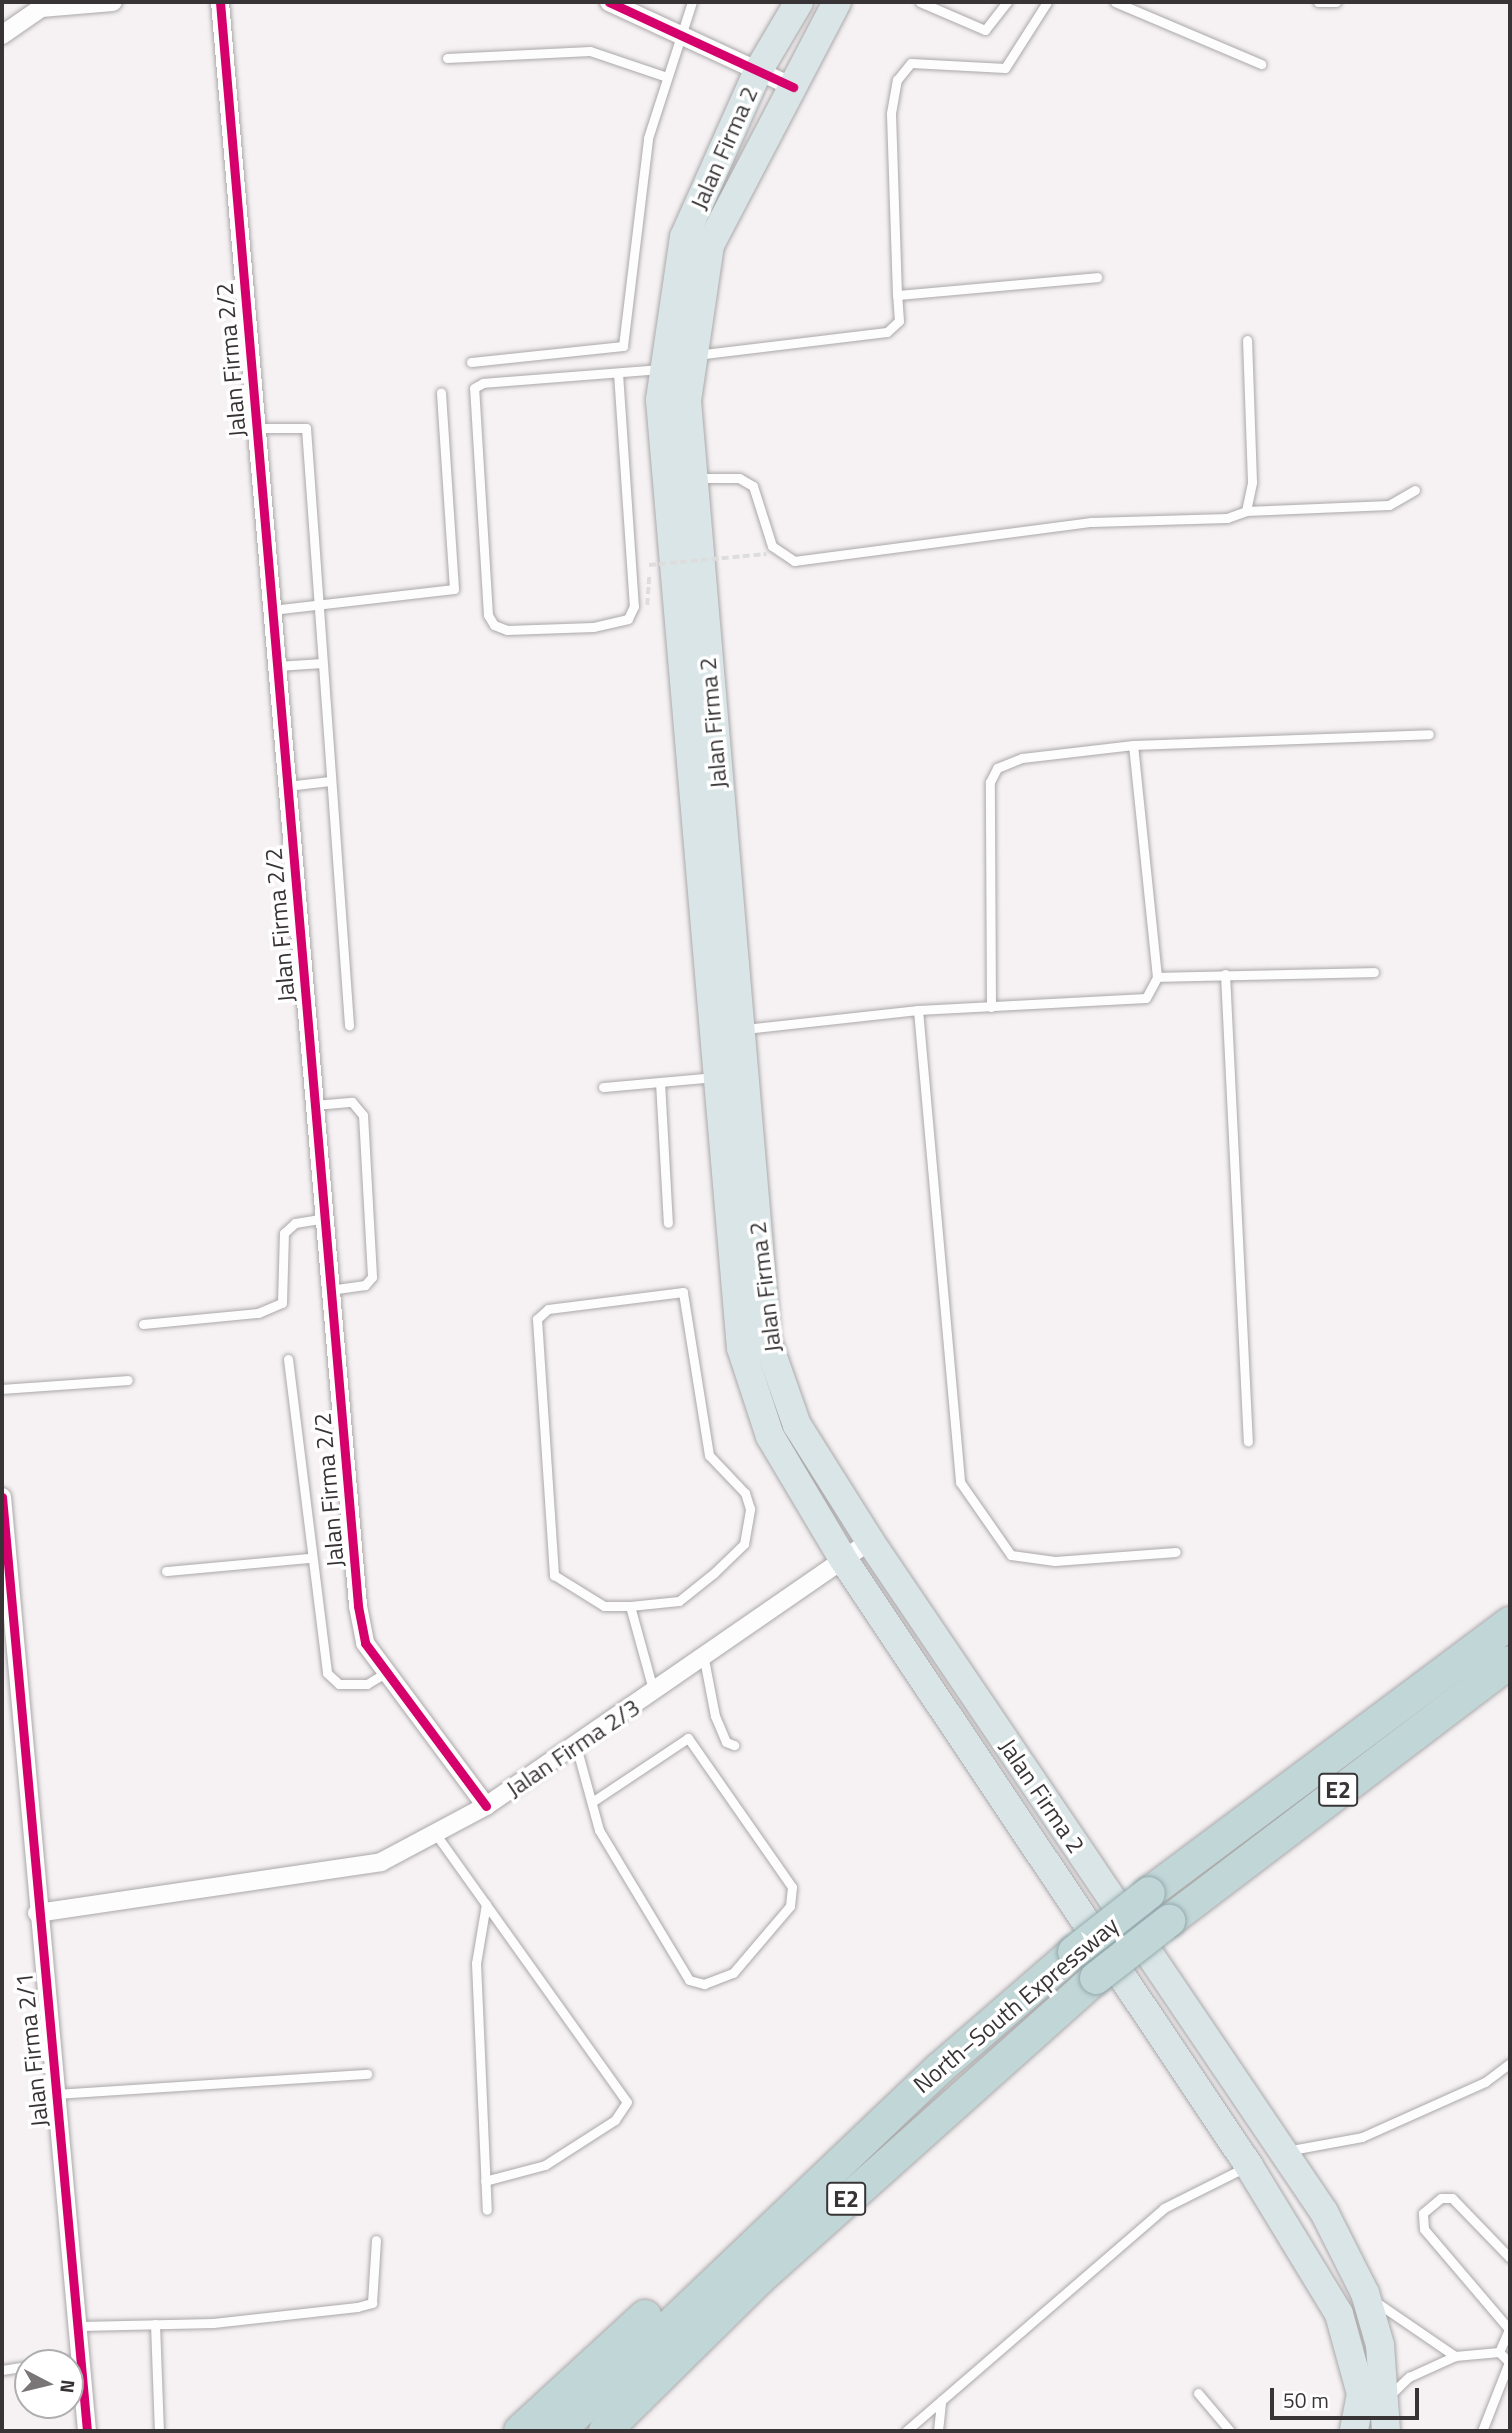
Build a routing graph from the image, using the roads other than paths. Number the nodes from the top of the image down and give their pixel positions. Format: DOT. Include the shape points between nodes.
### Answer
graph roads {
  1 [pos="113,2"];
  2 [pos="220,2"];
  3 [pos="609,2"];
  4 [pos="692,2"];
  5 [pos="799,2"];
  6 [pos="837,2"];
  7 [pos="920,2"];
  8 [pos="1006,2"];
  9 [pos="1047,2"];
  10 [pos="1115,2"];
  11 [pos="1318,2"];
  12 [pos="1336,2"];
  13 [pos="5,26"];
  14 [pos="677,33"];
  15 [pos="447,58"];
  16 [pos="1261,64"];
  17 [pos="758,71"];
  18 [pos="664,76"];
  19 [pos="793,87"];
  20 [pos="1097,277"];
  21 [pos="897,295"];
  22 [pos="1247,340"];
  23 [pos="694,355"];
  24 [pos="471,362"];
  25 [pos="664,370"];
  26 [pos="618,373"];
  27 [pos="441,391"];
  28 [pos="256,428"];
  29 [pos="693,479"];
  30 [pos="1415,490"];
  31 [pos="1245,511"];
  32 [pos="318,606"];
  33 [pos="272,610"];
  34 [pos="322,663"];
  35 [pos="277,666"];
  36 [pos="1429,734"];
  37 [pos="1133,745"];
  38 [pos="330,782"];
  39 [pos="287,786"];
  40 [pos="1374,972"];
  41 [pos="1224,974"];
  42 [pos="1157,978"];
  43 [pos="991,1007"];
  44 [pos="918,1010"];
  45 [pos="349,1025"];
  46 [pos="739,1030"];
  47 [pos="710,1032"];
  48 [pos="714,1077"];
  49 [pos="660,1082"];
  50 [pos="603,1087"];
  51 [pos="315,1105"];
  52 [pos="325,1218"];
  53 [pos="668,1223"];
  54 [pos="331,1290"];
  55 [pos="143,1324"];
  56 [pos="288,1359"];
  57 [pos="128,1380"];
  58 [pos="2,1389"];
  59 [pos="1248,1441"];
  60 [pos="2,1497"];
  61 [pos="870,1541"];
  62 [pos="1176,1552"];
  63 [pos="309,1558"];
  64 [pos="843,1559"];
  65 [pos="166,1571"];
  66 [pos="6,1603"];
  67 [pos="630,1606"];
  68 [pos="1510,1623"];
  69 [pos="704,1660"];
  70 [pos="1510,1662"];
  71 [pos="385,1673"];
  72 [pos="654,1694"];
  73 [pos="734,1745"];
  74 [pos="576,1746"];
  75 [pos="592,1802"];
  76 [pos="486,1806"];
  77 [pos="435,1833"];
  78 [pos="486,1904"];
  79 [pos="37,1913"];
  80 [pos="1510,2063"];
  81 [pos="367,2074"];
  82 [pos="56,2094"];
  83 [pos="1283,2151"];
  84 [pos="1249,2166"];
  85 [pos="485,2181"];
  86 [pos="809,2191"];
  87 [pos="487,2210"];
  88 [pos="376,2240"];
  89 [pos="1510,2258"];
  90 [pos="1365,2293"];
  91 [pos="155,2324"];
  92 [pos="81,2326"];
  93 [pos="1510,2328"];
  94 [pos="82,2349"];
  95 [pos="1499,2352"];
  96 [pos="1455,2356"];
  97 [pos="1510,2363"];
  98 [pos="84,2388"];
  99 [pos="1198,2393"];
  100 [pos="1387,2398"];
  101 [pos="941,2400"];
  102 [pos="87,2431"];
  103 [pos="159,2431"];
  104 [pos="520,2431"];
  105 [pos="559,2431"];
  106 [pos="606,2431"];
  107 [pos="906,2431"];
  108 [pos="938,2431"];
  109 [pos="1230,2431"];
  110 [pos="1354,2431"];
  111 [pos="1385,2431"];
  112 [pos="1482,2431"];
  1 -- 13 [label="street" via="41,8"];
  2 -- 28 [label="street, Jalan Firma 2/2"];
  3 -- 14 [label="street"];
  4 -- 14 [label="lane"];
  5 -- 17 [label="main road, Jalan Firma 2"];
  6 -- 19 [label="main road, Jalan Firma 2"];
  7 -- 8 [label="lane" via="985,30"];
  9 -- 21 [label="lane" via="1005,68 911,63 897,80 891,113"];
  10 -- 16 [label="lane"];
  11 -- 12 [label="lane"];
  14 -- 17 [label="street"];
  14 -- 18 [label="lane"];
  15 -- 18 [label="lane" via="590,51"];
  17 -- 19 [label="street"];
  17 -- 25 [label="main road, Jalan Firma 2" via="684,237"];
  18 -- 24 [label="lane" via="648,138 623,346"];
  19 -- 23 [label="main road, Jalan Firma 2" via="710,245"];
  20 -- 21 [label="lane"];
  21 -- 23 [label="lane" via="899,321 887,332"];
  22 -- 31 [label="lane" via="1252,482"];
  23 -- 29 [label="main road, Jalan Firma 2" via="687,401"];
  25 -- 26 [label="lane"];
  25 -- 47 [label="main road, Jalan Firma 2" via="660,400"];
  26 -- 26 [label="lane" via="635,606 628,619 593,627 507,630 494,625 488,615 474,388"];
  27 -- 32 [label="lane" via="454,589"];
  28 -- 32 [label="lane" via="306,428"];
  28 -- 33 [label="street, Jalan Firma 2/2"];
  29 -- 31 [label="lane" via="739,478 753,486 772,546 794,561 1091,522 1227,518"];
  29 -- 46 [label="main road, Jalan Firma 2"];
  30 -- 31 [label="lane" via="1389,505"];
  32 -- 33 [label="lane"];
  32 -- 34 [label="lane"];
  33 -- 35 [label="street, Jalan Firma 2/2"];
  34 -- 35 [label="lane"];
  34 -- 38 [label="lane"];
  35 -- 39 [label="street, Jalan Firma 2/2"];
  36 -- 37 [label="lane"];
  37 -- 42 [label="lane"];
  37 -- 43 [label="lane" via="1022,758 997,768 990,782"];
  38 -- 39 [label="lane"];
  38 -- 45 [label="lane"];
  39 -- 51 [label="street, Jalan Firma 2/2"];
  40 -- 41 [label="lane"];
  41 -- 42 [label="lane"];
  41 -- 59 [label="lane"];
  42 -- 43 [label="lane" via="1146,998"];
  43 -- 44 [label="lane"];
  44 -- 46 [label="lane"];
  44 -- 62 [label="lane" via="960,1482 1011,1555 1055,1561"];
  46 -- 47 [label="lane"];
  46 -- 61 [label="main road, Jalan Firma 2" via="767,1340 797,1425"];
  47 -- 48 [label="main road, Jalan Firma 2"];
  48 -- 49 [label="lane"];
  48 -- 64 [label="main road, Jalan Firma 2" via="741,1348 752,1392 770,1436"];
  49 -- 50 [label="lane"];
  49 -- 53 [label="lane"];
  51 -- 52 [label="street, Jalan Firma 2/2"];
  51 -- 54 [label="lane" via="352,1102 363,1115 372,1277 365,1285"];
  52 -- 54 [label="street, Jalan Firma 2/2"];
  52 -- 55 [label="lane" via="295,1223 284,1233 282,1303 258,1313"];
  54 -- 71 [label="street, Jalan Firma 2/2" via="358,1606 365,1643"];
  56 -- 63 [label="lane"];
  57 -- 58 [label="lane"];
  60 -- 66 [label="street, Jalan Firma 2/1"];
  61 -- 64 [label="street, Jalan Firma 2/3"];
  61 -- 83 [label="main road, Jalan Firma 2"];
  63 -- 65 [label="lane"];
  63 -- 71 [label="lane" via="327,1673 339,1684 367,1684"];
  64 -- 69 [label="street, Jalan Firma 2/3"];
  64 -- 84 [label="main road, Jalan Firma 2"];
  66 -- 79 [label="street, Jalan Firma 2/1"];
  67 -- 67 [label="lane" via="604,1606 554,1575 537,1319 548,1309 683,1292 709,1455 745,1493 750,1509 744,1544 714,1573 679,1601"];
  67 -- 72 [label="lane"];
  68 -- 86 [label="highway, North–South Expressway / E2, bridge" via="1074,1952"];
  69 -- 72 [label="street, Jalan Firma 2/3"];
  69 -- 73 [label="lane" via="715,1716 726,1742"];
  70 -- 106 [label="highway, North–South Expressway / E2, bridge" via="1096,1978 769,2270"];
  71 -- 76 [label="street, Jalan Firma 2/2"];
  72 -- 74 [label="street, Jalan Firma 2/3"];
  74 -- 75 [label="lane"];
  74 -- 76 [label="street, Jalan Firma 2/3"];
  75 -- 75 [label="lane" via="599,1830 689,1980 704,1984 733,1973 790,1906 792,1887 688,1738"];
  76 -- 77 [label="street, Jalan Firma 2/3"];
  77 -- 78 [label="lane"];
  77 -- 79 [label="street, Jalan Firma 2/3" via="381,1863 346,1872"];
  78 -- 85 [label="lane" via="476,1963"];
  78 -- 85 [label="lane" via="627,2102 615,2120 545,2165"];
  79 -- 82 [label="street, Jalan Firma 2/1"];
  80 -- 83 [label="lane" via="1485,2082 1362,2137"];
  81 -- 82 [label="lane"];
  82 -- 92 [label="street, Jalan Firma 2/1"];
  83 -- 90 [label="main road, Jalan Firma 2" via="1324,2212"];
  84 -- 101 [label="lane" via="1164,2208"];
  84 -- 110 [label="main road, Jalan Firma 2" via="1339,2314 1361,2394"];
  85 -- 87 [label="lane"];
  86 -- 104 [label="highway" via="763,2207"];
  86 -- 105 [label="highway, North–South Expressway / E2"];
  88 -- 91 [label="lane" via="372,2303"];
  89 -- 93 [label="lane" via="1452,2198 1441,2197 1423,2213 1424,2229"];
  90 -- 96 [label="lane"];
  90 -- 100 [label="main road, Jalan Firma 2"];
  91 -- 92 [label="lane"];
  91 -- 103 [label="lane"];
  92 -- 94 [label="street, Jalan Firma 2/1"];
  93 -- 95 [label="lane"];
  95 -- 96 [label="lane"];
  95 -- 97 [label="lane"];
  96 -- 100 [label="lane" via="1409,2377"];
  97 -- 112 [label="lane"];
  98 -- 102 [label="street, Jalan Firma 2/1"];
  99 -- 109 [label="lane"];
  100 -- 111 [label="main road, Jalan Firma 2"];
  101 -- 107 [label="lane"];
  101 -- 108 [label="lane"];
}
